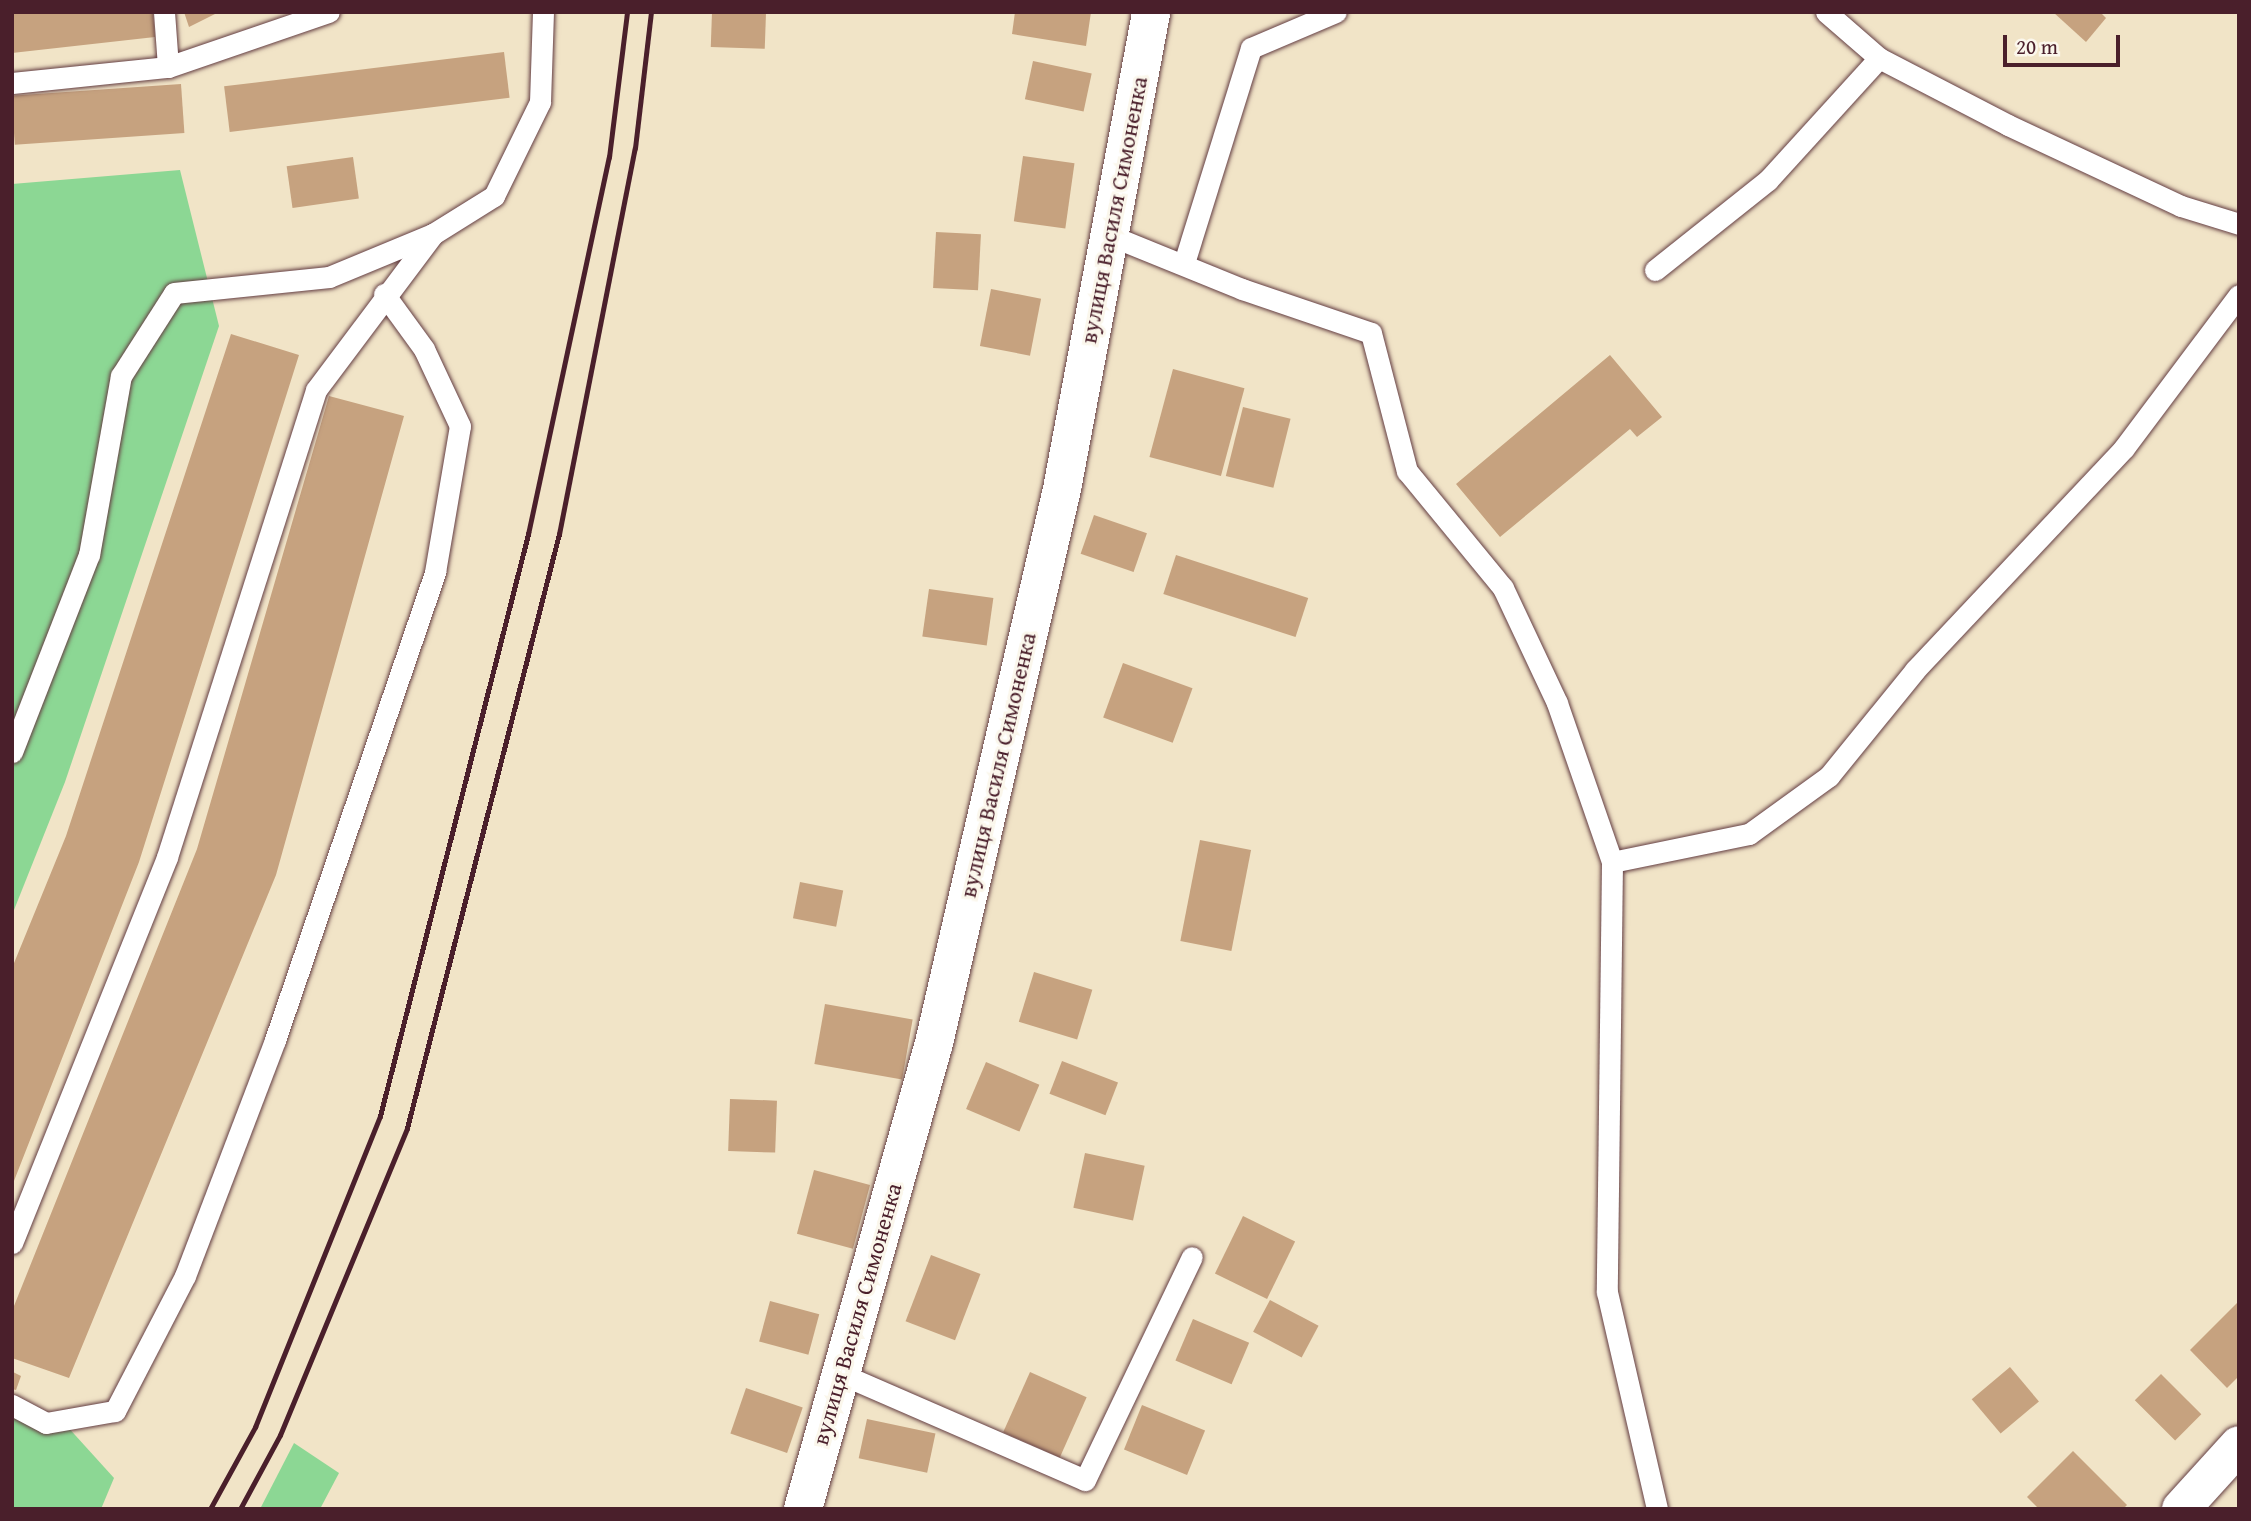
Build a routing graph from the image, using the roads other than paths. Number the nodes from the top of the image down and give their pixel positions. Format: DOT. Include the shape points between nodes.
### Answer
graph roads {
  1 [pos="164,12"];
  2 [pos="329,12"];
  3 [pos="543,12"];
  4 [pos="1151,12"];
  5 [pos="1336,12"];
  6 [pos="1826,12"];
  7 [pos="1879,58"];
  8 [pos="168,66"];
  9 [pos="12,83"];
  10 [pos="2239,224"];
  11 [pos="433,234"];
  12 [pos="1109,236"];
  13 [pos="1184,263"];
  14 [pos="1655,270"];
  15 [pos="384,294"];
  16 [pos="2239,295"];
  17 [pos="12,752"];
  18 [pos="1612,862"];
  19 [pos="12,1242"];
  20 [pos="1192,1257"];
  21 [pos="839,1373"];
  22 [pos="12,1405"];
  23 [pos="2239,1445"];
  24 [pos="803,1509"];
  25 [pos="1657,1509"];
  26 [pos="2181,1509"];
  1 -- 8 [label="lane"];
  2 -- 8 [label="lane"];
  3 -- 11 [label="lane" via="540,102 494,196"];
  4 -- 12 [label="street, вулиця Василя Симоненка"];
  5 -- 13 [label="lane" via="1251,48"];
  6 -- 7 [label="lane"];
  7 -- 10 [label="lane" via="2181,206"];
  7 -- 14 [label="lane" via="1768,180"];
  8 -- 9 [label="lane"];
  11 -- 15 [label="lane"];
  11 -- 17 [label="lane" via="329,277 174,293 121,376 89,555"];
  12 -- 13 [label="lane"];
  12 -- 21 [label="street, вулиця Василя Симоненка" via="1062,489 934,1043"];
  13 -- 18 [label="lane" via="1242,289 1371,333 1407,471 1503,588 1557,703"];
  15 -- 19 [label="lane" via="316,390 167,857"];
  15 -- 22 [label="lane" via="424,349 460,426 435,572 275,1040 185,1276 115,1411 46,1423"];
  16 -- 18 [label="lane" via="2124,448 1916,670 1829,776 1749,834"];
  18 -- 25 [label="lane" via="1607,1292"];
  20 -- 21 [label="lane" via="1085,1480"];
  21 -- 24 [label="street, вулиця Василя Симоненка"];
  23 -- 26 [label="street"];
}
